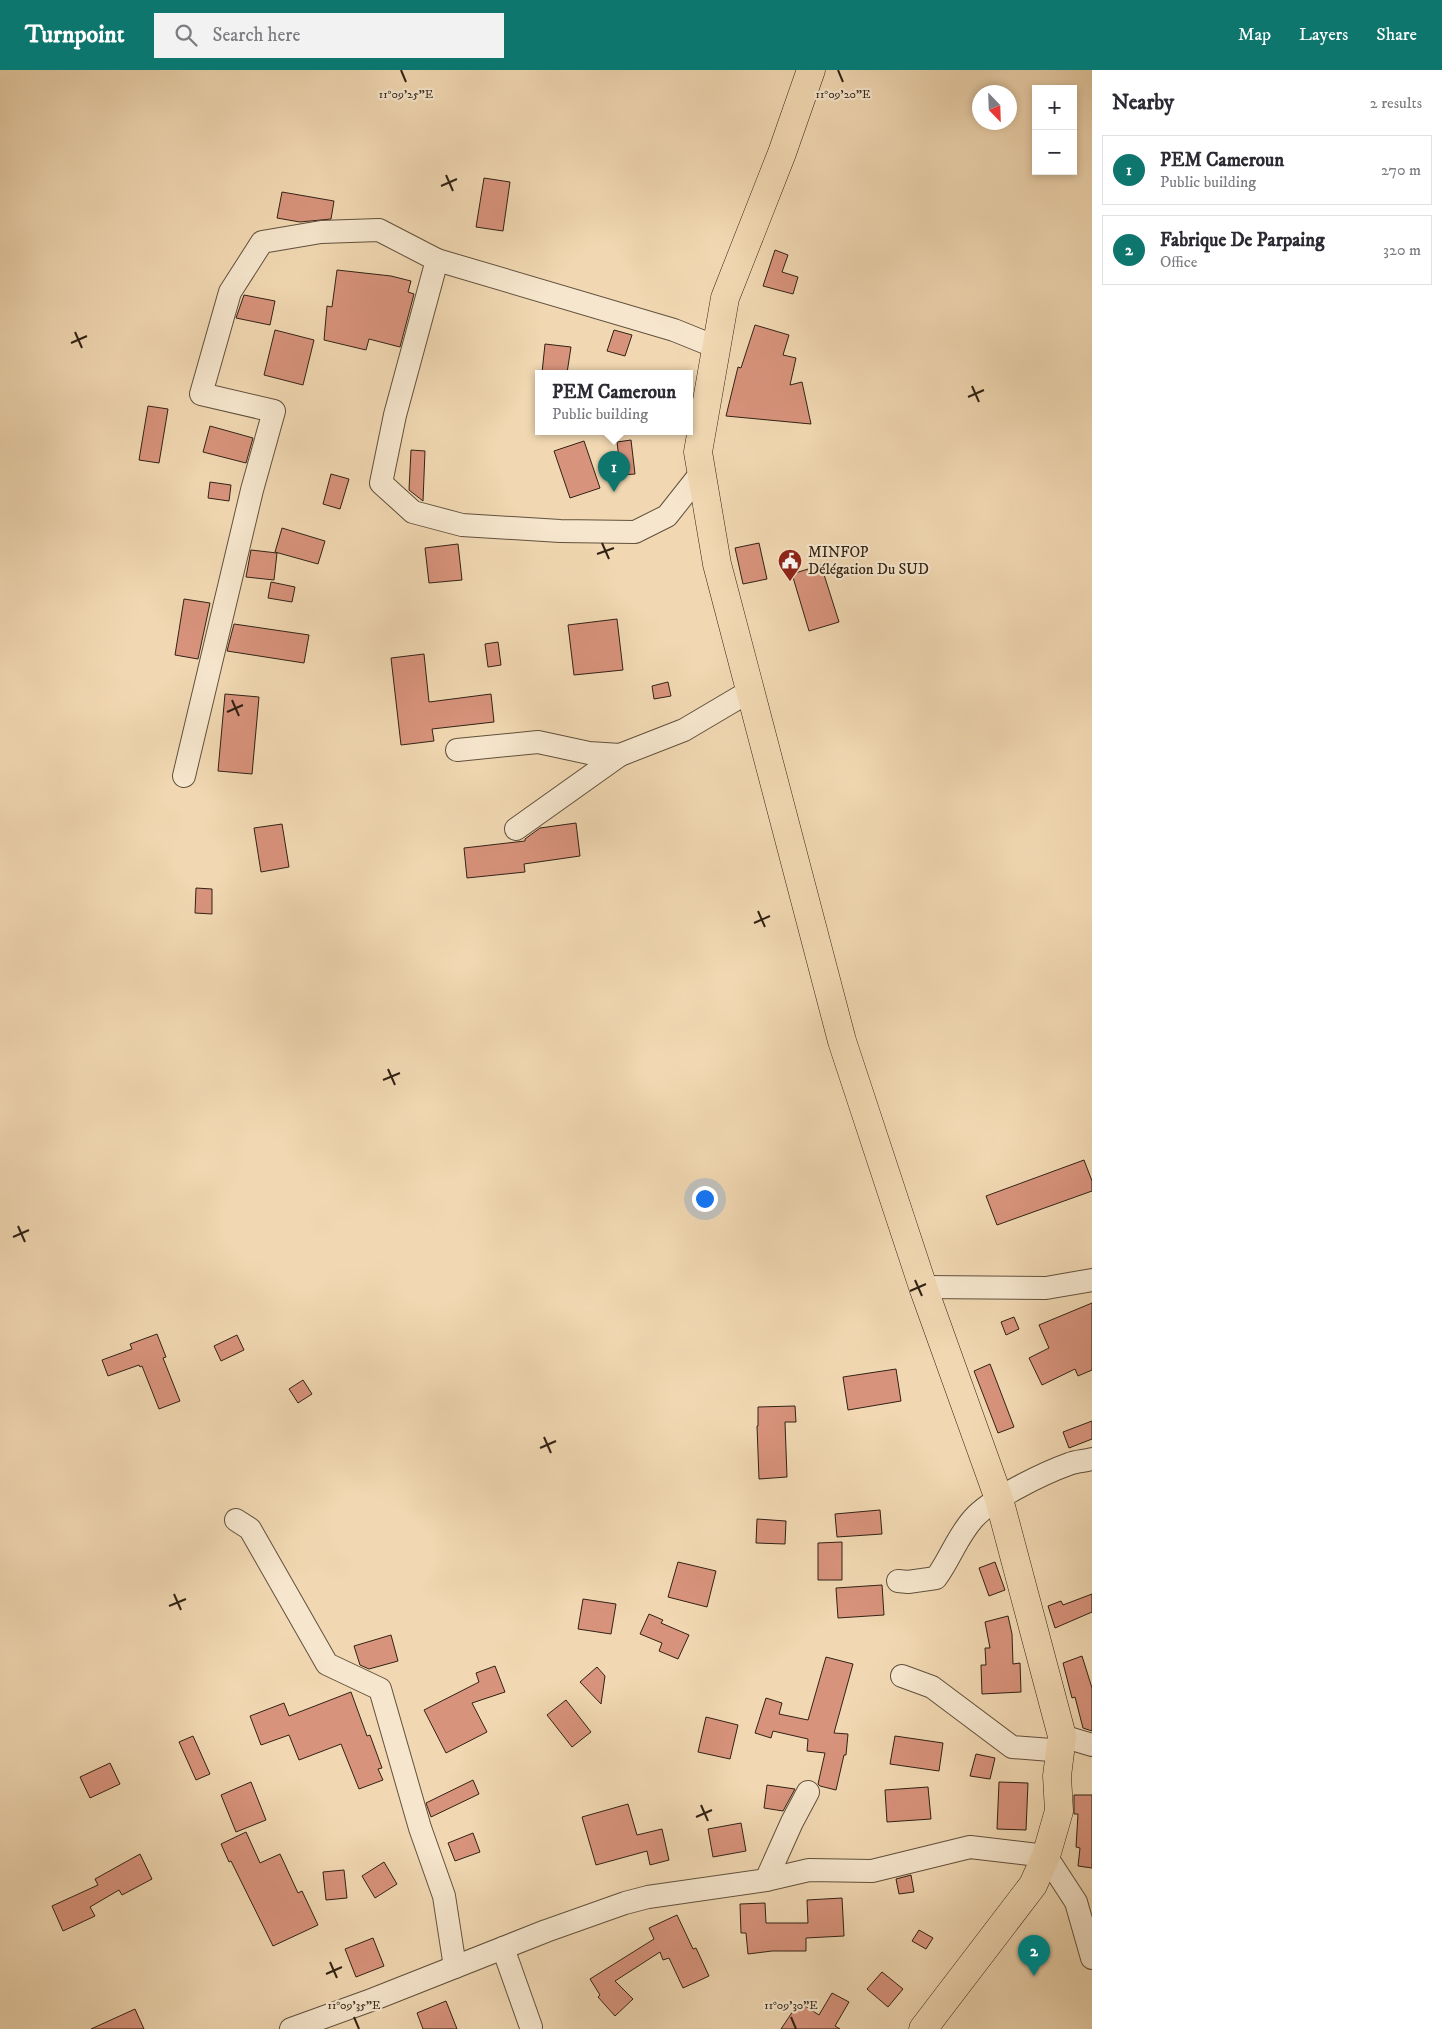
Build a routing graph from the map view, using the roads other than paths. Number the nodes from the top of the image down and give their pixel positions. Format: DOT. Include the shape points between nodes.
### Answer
graph roads {
  1 [pos="812,70"];
  2 [pos="437,260"];
  3 [pos="716,347"];
  4 [pos="701,473"];
  5 [pos="750,691"];
  6 [pos="457,750"];
  7 [pos="620,755"];
  8 [pos="184,776"];
  9 [pos="516,829"];
  10 [pos="1092,1280"];
  11 [pos="923,1288"];
  12 [pos="1092,1459"];
  13 [pos="999,1499"];
  14 [pos="236,1520"];
  15 [pos="898,1581"];
  16 [pos="902,1676"];
  17 [pos="1092,1745"];
  18 [pos="1060,1746"];
  19 [pos="808,1792"];
  20 [pos="1046,1856"];
  21 [pos="766,1880"];
  22 [pos="503,1948"];
  23 [pos="1092,1958"];
  24 [pos="455,1967"];
  25 [pos="531,2028"];
  26 [pos="291,2029"];
  27 [pos="923,2029"];
  1 -- 3 [label="main road" via="725,298"];
  2 -- 3 [label="street" via="674,330"];
  2 -- 4 [label="street" via="395,414 381,483 413,512 462,525 635,532 667,516"];
  2 -- 8 [label="street" via="378,230 321,232 262,242 230,292 201,394 274,411"];
  3 -- 4 [label="main road" via="698,452"];
  4 -- 5 [label="main road" via="717,564"];
  5 -- 7 [label="street" via="684,730"];
  5 -- 11 [label="main road" via="842,1042"];
  6 -- 7 [label="street" via="538,742 589,753"];
  7 -- 9 [label="street"];
  10 -- 11 [label="street" via="1046,1288"];
  11 -- 13 [label="main road"];
  12 -- 13 [label="street" via="1071,1463"];
  13 -- 15 [label="street" via="974,1518 955,1543 936,1578"];
  13 -- 18 [label="main road"];
  14 -- 24 [label="street" via="250,1529 327,1664 380,1689 420,1828 444,1896"];
  16 -- 18 [label="street" via="932,1687 1012,1747 1051,1750"];
  17 -- 18 [label="street"];
  18 -- 20 [label="main road" via="1057,1776 1059,1811"];
  19 -- 21 [label="street"];
  20 -- 21 [label="street" via="970,1847 872,1870 809,1870"];
  20 -- 23 [label="street" via="1076,1902"];
  20 -- 27 [label="main road" via="1033,1885"];
  21 -- 22 [label="street" via="648,1897"];
  22 -- 24 [label="street"];
  22 -- 25 [label="street"];
  24 -- 26 [label="street"];
}
